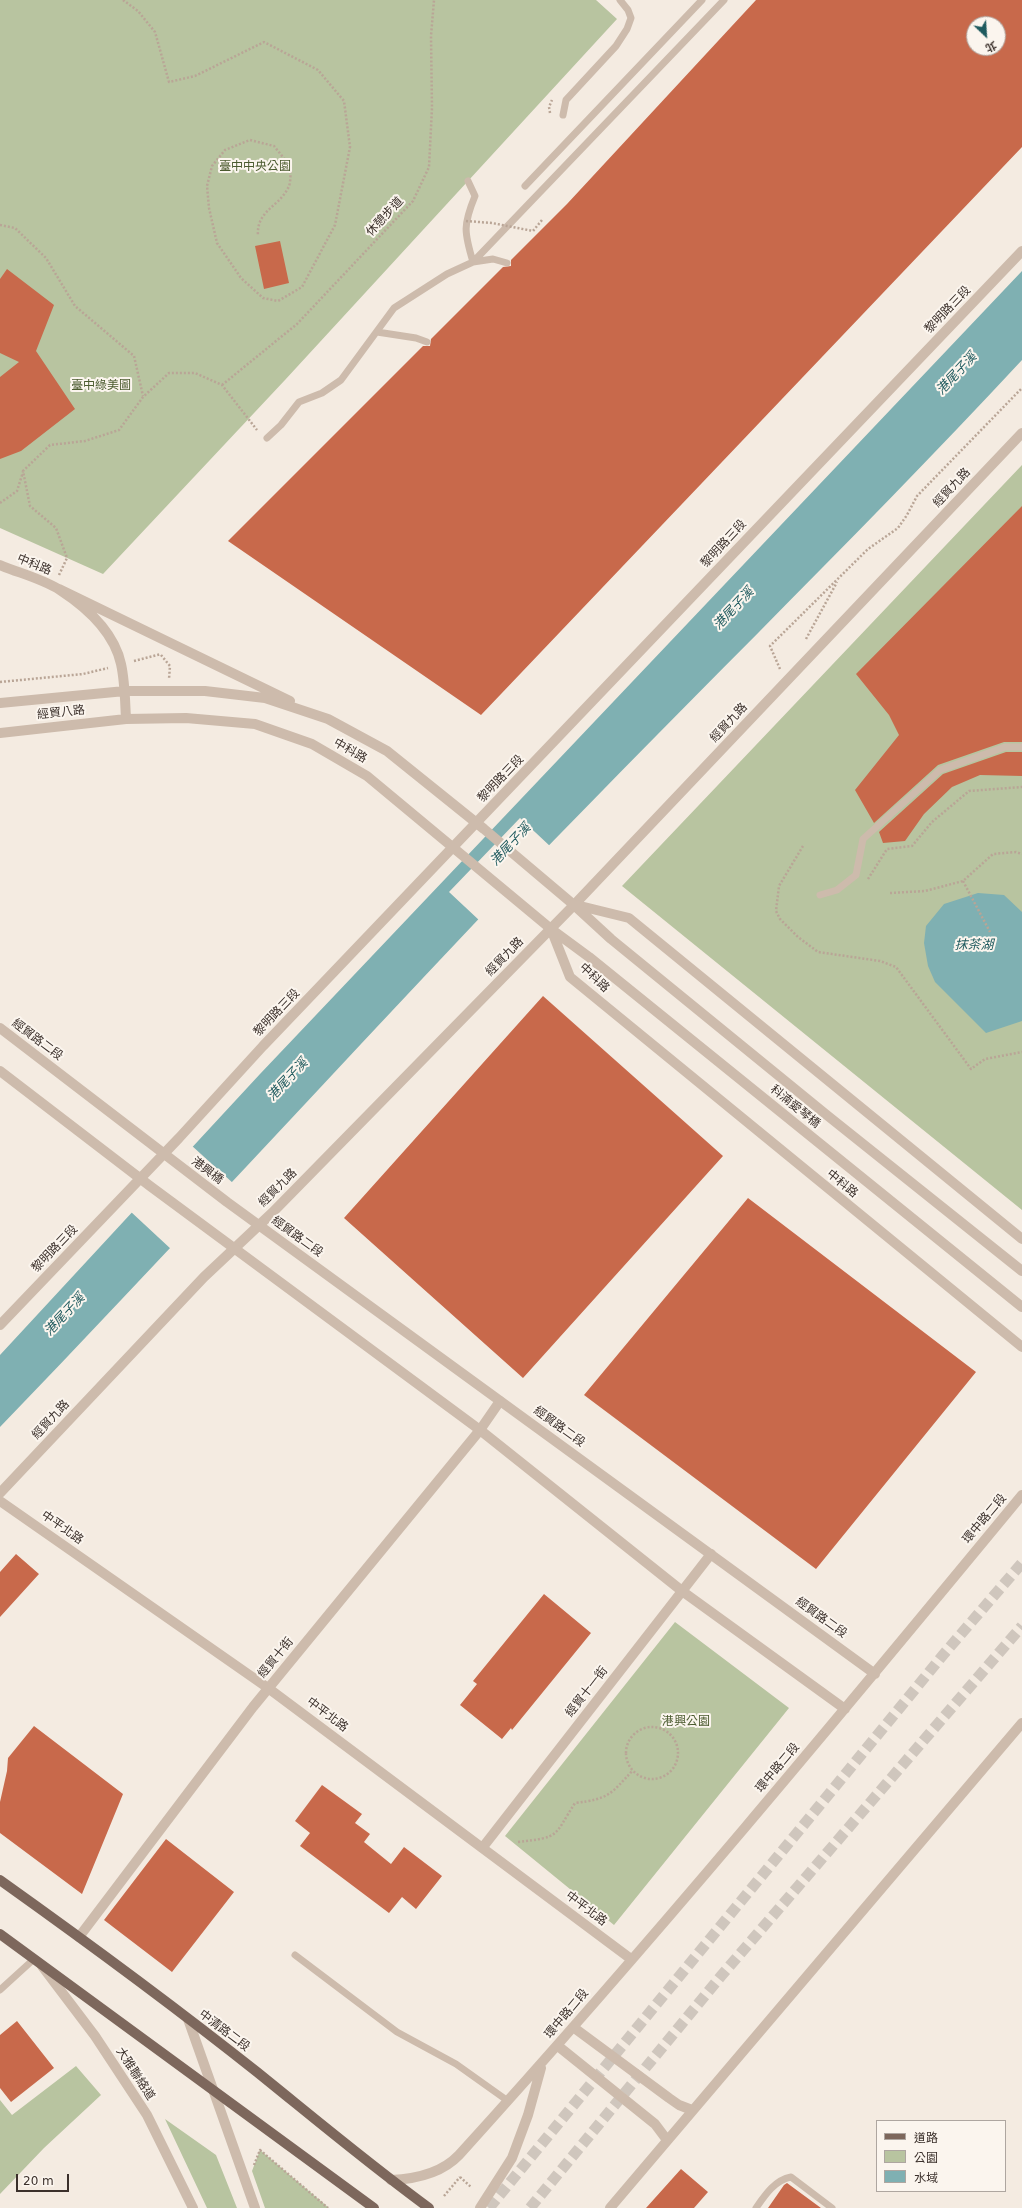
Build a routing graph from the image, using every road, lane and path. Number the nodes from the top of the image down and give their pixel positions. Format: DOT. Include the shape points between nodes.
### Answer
graph roads {
  1 [pos="123,0"];
  2 [pos="434,0"];
  3 [pos="620,0"];
  4 [pos="702,0"];
  5 [pos="724,0"];
  6 [pos="563,115"];
  7 [pos="468,181"];
  8 [pos="525,186"];
  9 [pos="542,220"];
  10 [pos="466,221"];
  11 [pos="0,224"];
  12 [pos="258,236"];
  13 [pos="1022,251"];
  14 [pos="473,262"];
  15 [pos="508,263"];
  16 [pos="377,332"];
  17 [pos="427,342"];
  18 [pos="222,385"];
  19 [pos="1022,388"];
  20 [pos="143,397"];
  21 [pos="1022,433"];
  22 [pos="267,438"];
  23 [pos="23,471"];
  24 [pos="0,503"];
  25 [pos="0,565"];
  26 [pos="59,575"];
  27 [pos="839,578"];
  28 [pos="59,589"];
  29 [pos="805,641"];
  30 [pos="780,670"];
  31 [pos="83,674"];
  32 [pos="0,682"];
  33 [pos="125,691"];
  34 [pos="0,703"];
  35 [pos="126,719"];
  36 [pos="328,719"];
  37 [pos="0,733"];
  38 [pos="1022,747"];
  39 [pos="1022,787"];
  40 [pos="477,823"];
  41 [pos="803,846"];
  42 [pos="454,847"];
  43 [pos="1022,854"];
  44 [pos="867,880"];
  45 [pos="963,881"];
  46 [pos="890,893"];
  47 [pos="820,895"];
  48 [pos="574,904"];
  49 [pos="551,929"];
  50 [pos="990,932"];
  51 [pos="0,1028"];
  52 [pos="1022,1052"];
  53 [pos="0,1071"];
  54 [pos="168,1158"];
  55 [pos="141,1179"];
  56 [pos="227,1202"];
  57 [pos="259,1225"];
  58 [pos="1022,1239"];
  59 [pos="235,1248"];
  60 [pos="1022,1271"];
  61 [pos="1022,1307"];
  62 [pos="0,1325"];
  63 [pos="1022,1347"];
  64 [pos="500,1401"];
  65 [pos="480,1430"];
  66 [pos="0,1493"];
  67 [pos="1022,1495"];
  68 [pos="0,1501"];
  69 [pos="711,1554"];
  70 [pos="682,1591"];
  71 [pos="875,1674"];
  72 [pos="268,1688"];
  73 [pos="845,1709"];
  74 [pos="1022,1723"];
  75 [pos="633,1770"];
  76 [pos="518,1842"];
  77 [pos="483,1847"];
  78 [pos="0,1880"];
  79 [pos="0,1934"];
  80 [pos="79,1937"];
  81 [pos="295,1955"];
  82 [pos="631,1959"];
  83 [pos="37,1961"];
  84 [pos="0,1990"];
  85 [pos="188,2019"];
  86 [pos="573,2028"];
  87 [pos="558,2046"];
  88 [pos="550,2055"];
  89 [pos="215,2092"];
  90 [pos="508,2100"];
  91 [pos="692,2110"];
  92 [pos="667,2140"];
  93 [pos="252,2171"];
  94 [pos="460,2172"];
  95 [pos="460,2177"];
  96 [pos="391,2180"];
  97 [pos="471,2186"];
  98 [pos="444,2196"];
  99 [pos="193,2208"];
  100 [pos="255,2208"];
  101 [pos="328,2208"];
  102 [pos="374,2208"];
  103 [pos="428,2208"];
  104 [pos="480,2208"];
  105 [pos="610,2208"];
  106 [pos="756,2208"];
  107 [pos="832,2208"];
  1 -- 12 [label="path" via="138,11 155,32 169,82 195,76 264,42 318,70 344,101 350,147 335,225 302,287 278,300 263,298 241,278 217,243 207,186 212,166 225,150 250,140 274,146 291,167 288,186 264,215 258,225"];
  2 -- 18 [label="path, 休憩步道" via="430,36 432,108 429,167 413,201 297,324"];
  3 -- 6 [label="lane" via="631,18 627,30 616,46 566,100"];
  4 -- 8 [label="lane"];
  5 -- 14 [label="lane"];
  7 -- 10 [label="lane" via="475,196"];
  9 -- 10 [label="path, bridge" via="533,231"];
  10 -- 14 [label="lane" via="465,237"];
  11 -- 20 [label="path" via="15,228 46,258 75,306 134,356"];
  13 -- 40 [label="street, 黎明路三段"];
  14 -- 15 [label="lane" via="493,259"];
  14 -- 16 [label="lane" via="447,274 394,308"];
  16 -- 17 [label="lane"];
  16 -- 22 [label="lane" via="341,380 322,393 299,402"];
  18 -- 20 [label="path" via="195,373 169,373"];
  18 -- 22 [label="path" via="258,431"];
  19 -- 27 [label="path" via="917,496 898,528 868,549"];
  20 -- 23 [label="path" via="119,430 85,441 50,445"];
  21 -- 48 [label="street, 經貿九路"];
  23 -- 24 [label="path" via="17,491"];
  23 -- 26 [label="path" via="30,506 56,528 68,558"];
  25 -- 28 [label="street, 中科路"];
  27 -- 29 [label="path"];
  27 -- 30 [label="path" via="770,646"];
  28 -- 33 [label="street, 中科路" via="96,619 110,636 122,664"];
  28 -- 36 [label="street, 中科路"];
  31 -- 32 [label="path"];
  33 -- 34 [label="street, 經貿八路"];
  33 -- 35 [label="street, 中科路"];
  33 -- 36 [label="street, 中科路" via="205,691 265,698"];
  35 -- 37 [label="street, 經貿八路"];
  35 -- 42 [label="street, 中科路" via="186,718 255,724 312,744 367,776"];
  36 -- 40 [label="street, 中科路" via="387,751"];
  38 -- 47 [label="lane" via="1006,747 940,770 863,839 856,875 837,890"];
  39 -- 44 [label="path" via="969,792 932,822 912,846 887,849"];
  40 -- 42 [label="street, 黎明路三段"];
  40 -- 48 [label="street, 中科路"];
  41 -- 52 [label="path" via="779,886 776,911 780,919 798,937 818,952 880,961 896,967 971,1069 985,1059"];
  42 -- 49 [label="street, 中科路"];
  42 -- 54 [label="street, 黎明路三段" via="263,1046"];
  43 -- 45 [label="path" via="993,854"];
  45 -- 46 [label="path" via="925,891"];
  45 -- 50 [label="path"];
  48 -- 49 [label="street, 經貿九路"];
  48 -- 58 [label="street, 中科路" via="629,918"];
  48 -- 60 [label="street, 科湳愛琴橋" via="612,939 815,1106"];
  49 -- 57 [label="street, 經貿九路"];
  49 -- 61 [label="street, 科湳愛琴橋"];
  49 -- 63 [label="street, 中科路" via="570,977"];
  51 -- 54 [label="street, 經貿路二段"];
  53 -- 55 [label="street"];
  54 -- 55 [label="street, 黎明路三段"];
  54 -- 56 [label="street, 港興橋"];
  55 -- 59 [label="street"];
  55 -- 62 [label="street, 黎明路三段"];
  56 -- 57 [label="street, 經貿路二段"];
  57 -- 59 [label="street, 經貿九路"];
  57 -- 64 [label="street, 經貿路二段"];
  59 -- 65 [label="street"];
  59 -- 66 [label="street, 經貿九路" via="204,1277"];
  64 -- 65 [label="street, 經貿十街"];
  64 -- 69 [label="street, 經貿路二段"];
  65 -- 70 [label="street"];
  65 -- 72 [label="street, 經貿十街"];
  67 -- 71 [label="street, 環中路二段"];
  68 -- 72 [label="street, 中平北路"];
  69 -- 70 [label="street, 經貿十一街"];
  69 -- 71 [label="street, 經貿路二段"];
  70 -- 73 [label="street"];
  70 -- 77 [label="street, 經貿十一街"];
  71 -- 73 [label="street, 環中路二段"];
  72 -- 77 [label="street, 中平北路"];
  72 -- 80 [label="street, 經貿十街"];
  73 -- 82 [label="street, 環中路二段"];
  74 -- 91 [label="street"];
  75 -- 75 [label="path" via="648,1778 665,1775 672,1769 678,1754 673,1738 660,1728 652,1727 636,1732 627,1746 626,1755"];
  75 -- 76 [label="path" via="612,1792 598,1801 575,1803 557,1833 548,1838"];
  77 -- 82 [label="street, 中平北路"];
  78 -- 80 [label="main road, 中清路二段"];
  79 -- 83 [label="main road"];
  80 -- 85 [label="main road, 中清路二段"];
  81 -- 90 [label="lane" via="397,2032 456,2064"];
  82 -- 86 [label="street, 環中路二段"];
  83 -- 84 [label="lane"];
  83 -- 89 [label="main road"];
  83 -- 99 [label="street, 大雅聯絡道" via="94,2036 147,2115"];
  85 -- 89 [label="street"];
  85 -- 96 [label="main road, 中清路二段"];
  86 -- 87 [label="street, 環中路二段"];
  86 -- 91 [label="street" via="668,2098"];
  87 -- 88 [label="street, 環中路二段"];
  87 -- 92 [label="street" via="655,2124"];
  88 -- 90 [label="street, 環中路二段"];
  88 -- 104 [label="street, 環中路二段" via="537,2076 528,2115 512,2158"];
  89 -- 100 [label="street"];
  89 -- 102 [label="main road"];
  90 -- 96 [label="street, 環中路二段" via="452,2162 429,2174"];
  91 -- 92 [label="street"];
  92 -- 105 [label="street"];
  93 -- 101 [label="path" via="260,2150"];
  94 -- 95 [label="path"];
  95 -- 97 [label="path"];
  95 -- 98 [label="path"];
  96 -- 103 [label="main road, 中清路二段"];
  106 -- 107 [label="lane" via="776,2184 783,2178 791,2177"];
}
